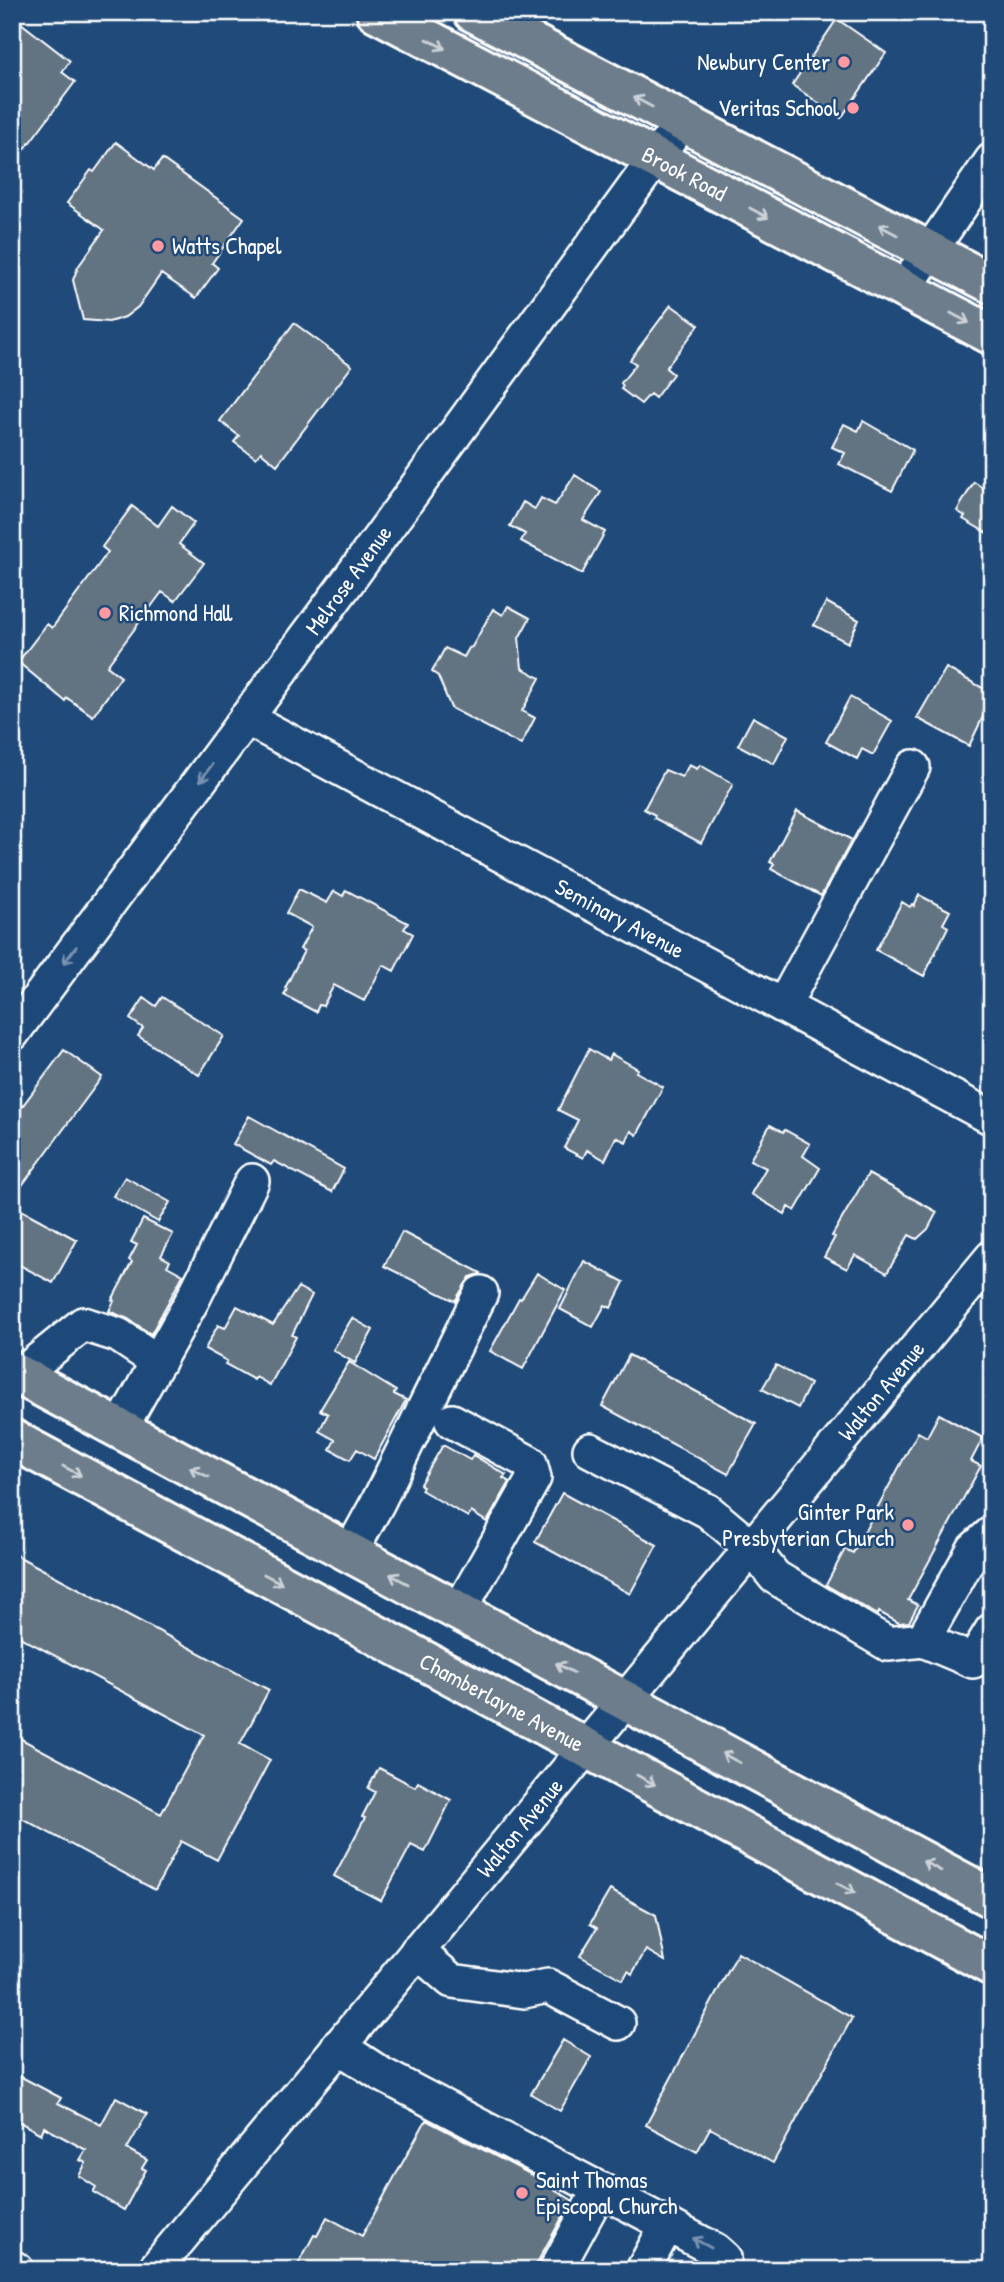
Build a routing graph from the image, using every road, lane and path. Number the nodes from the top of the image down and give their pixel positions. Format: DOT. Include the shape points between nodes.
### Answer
graph roads {
  1 [pos="376,12"];
  2 [pos="473,12"];
  3 [pos="682,122"];
  4 [pos="655,158"];
  5 [pos="992,160"];
  6 [pos="929,252"];
  7 [pos="992,284"];
  8 [pos="904,289"];
  9 [pos="992,335"];
  10 [pos="246,718"];
  11 [pos="913,767"];
  12 [pos="783,1006"];
  13 [pos="12,1034"];
  14 [pos="992,1118"];
  15 [pos="252,1181"];
  16 [pos="992,1256"];
  17 [pos="481,1293"];
  18 [pos="158,1362"];
  19 [pos="16,1373"];
  20 [pos="452,1421"];
  21 [pos="120,1429"];
  22 [pos="12,1439"];
  23 [pos="590,1450"];
  24 [pos="992,1533"];
  25 [pos="752,1548"];
  26 [pos="350,1553"];
  27 [pos="459,1611"];
  28 [pos="992,1630"];
  29 [pos="923,1640"];
  30 [pos="625,1701"];
  31 [pos="585,1748"];
  32 [pos="992,1898"];
  33 [pos="417,1951"];
  34 [pos="992,1966"];
  35 [pos="618,2023"];
  36 [pos="338,2046"];
  37 [pos="600,2189"];
  38 [pos="667,2225"];
  39 [pos="154,2270"];
  40 [pos="555,2270"];
  41 [pos="643,2270"];
  42 [pos="723,2270"];
  1 -- 4 [label="main road, Brook Road, one-way"];
  3 -- 2 [label="main road, Brook Road, one-way"];
  3 -- 4 [label="street, Melrose Avenue"];
  6 -- 3 [label="main road, Brook Road, one-way"];
  4 -- 8 [label="main road, Brook Road, one-way"];
  4 -- 10 [label="street, Melrose Avenue"];
  5 -- 6 [label="street"];
  6 -- 7 [label="main road, Brook Road"];
  6 -- 8 [label="street"];
  8 -- 9 [label="main road, Brook Road, one-way"];
  10 -- 12 [label="street, Seminary Avenue"];
  10 -- 13 [label="street, Melrose Avenue, one-way"];
  11 -- 12 [label="street"];
  12 -- 14 [label="street, Seminary Avenue"];
  15 -- 18 [label="street"];
  16 -- 25 [label="street, Walton Avenue"];
  17 -- 26 [label="street"];
  18 -- 19 [label="street" via="118,1335 83,1324"];
  18 -- 21 [label="street"];
  19 -- 21 [label="main road"];
  20 -- 27 [label="street" via="530,1463 534,1478"];
  26 -- 21 [label="main road, one-way"];
  22 -- 31 [label="main road, Chamberlayne Avenue, one-way"];
  23 -- 25 [label="street" via="708,1511"];
  24 -- 29 [label="street" via="974,1549"];
  25 -- 29 [label="street" via="775,1577 888,1644"];
  25 -- 30 [label="street, Walton Avenue"];
  27 -- 26 [label="main road, one-way"];
  30 -- 27 [label="main road, one-way"];
  28 -- 29 [label="street" via="973,1661"];
  30 -- 31 [label="street, Walton Avenue"];
  32 -- 30 [label="main road, one-way"];
  31 -- 33 [label="street, Walton Avenue"];
  31 -- 34 [label="main road, Chamberlayne Avenue, one-way"];
  33 -- 35 [label="street" via="452,1981 524,1991 548,1986"];
  33 -- 36 [label="street, Walton Avenue"];
  36 -- 37 [label="street" via="381,2074"];
  36 -- 39 [label="street, Walton Avenue"];
  37 -- 38 [label="street"];
  37 -- 40 [label="street"];
  38 -- 41 [label="street"];
  42 -- 38 [label="street, one-way" via="724,2258 715,2250"];
}
